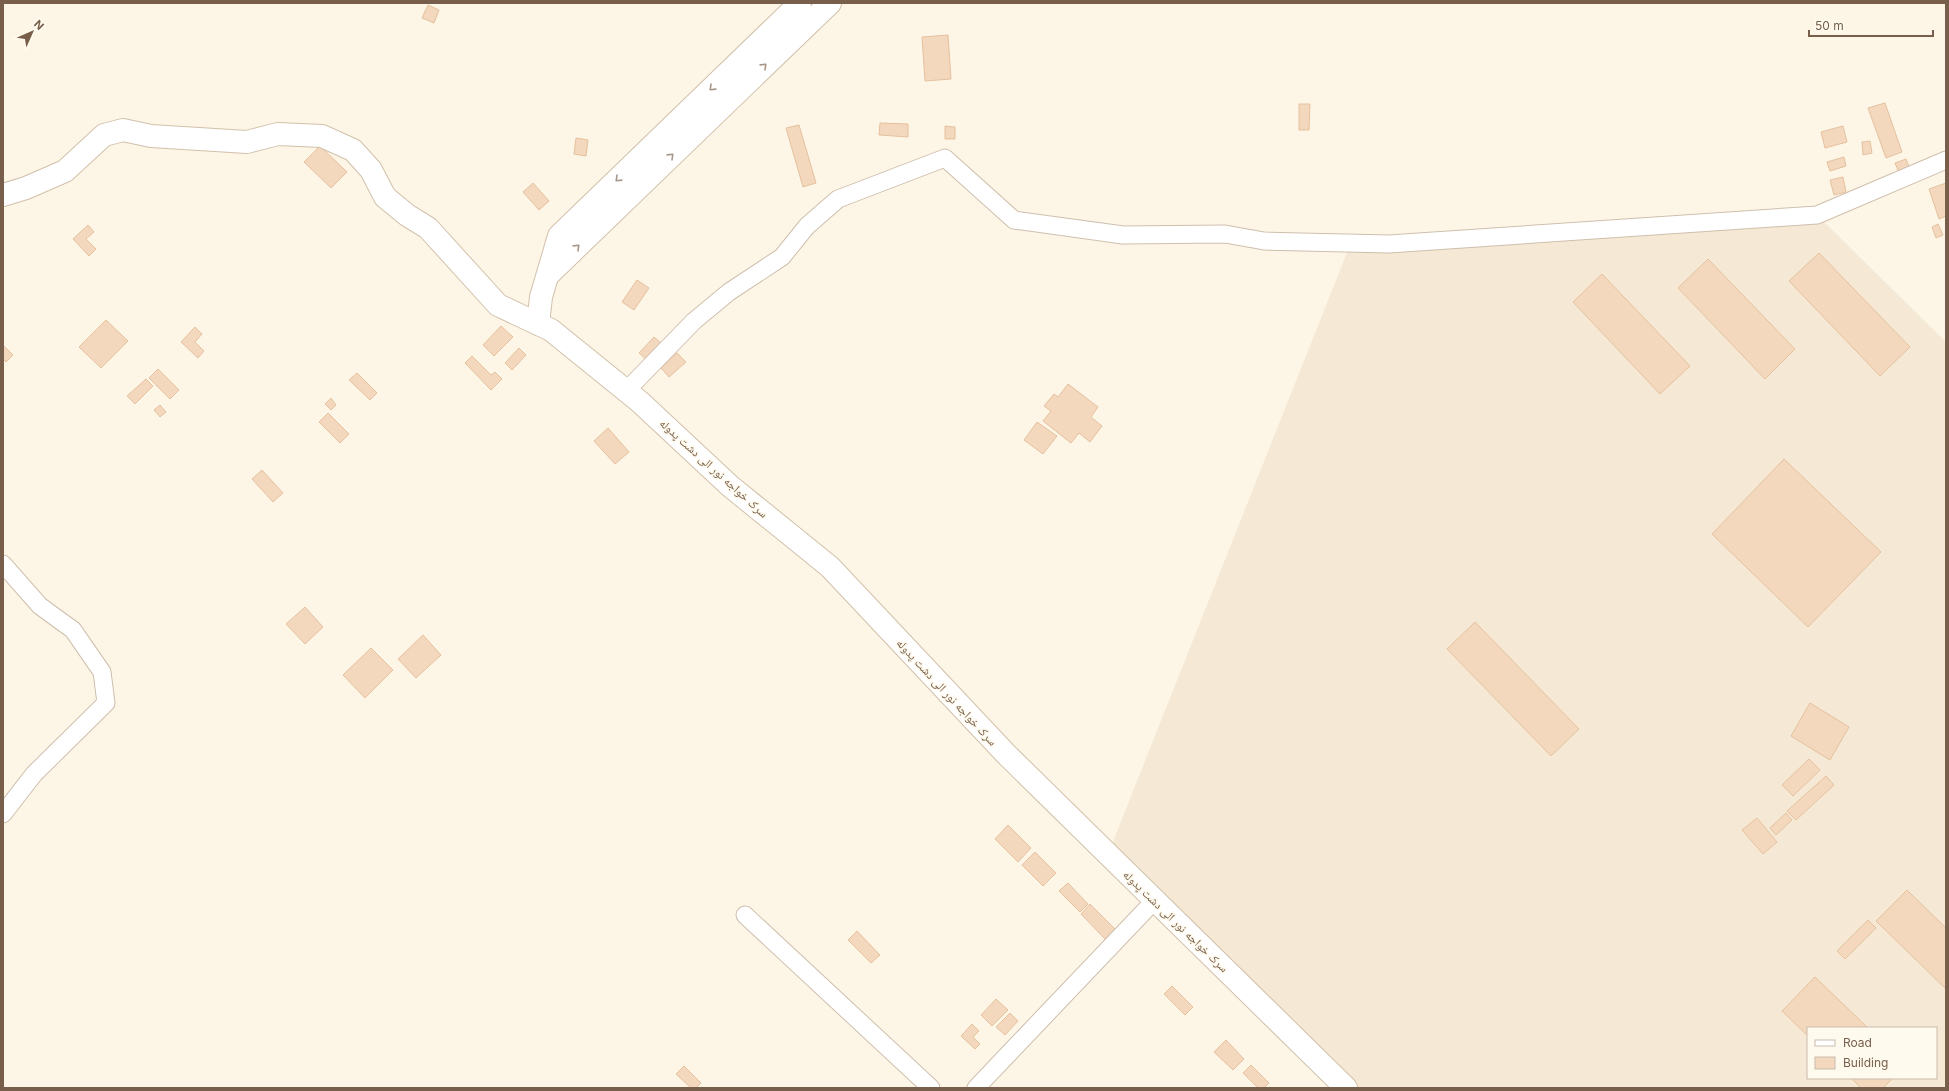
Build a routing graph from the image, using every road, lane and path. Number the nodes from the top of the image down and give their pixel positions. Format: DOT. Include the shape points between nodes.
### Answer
graph roads {
  1 [pos="800,3"];
  2 [pos="830,3"];
  3 [pos="1946,160"];
  4 [pos="3,195"];
  5 [pos="549,274"];
  6 [pos="538,324"];
  7 [pos="626,390"];
  8 [pos="3,564"];
  9 [pos="3,814"];
  10 [pos="1155,900"];
  11 [pos="745,914"];
  12 [pos="931,1088"];
  13 [pos="976,1088"];
  14 [pos="1346,1088"];
  1 -- 5 [label="main road, one-way" via="559,236"];
  5 -- 2 [label="main road, one-way"];
  3 -- 7 [label="street" via="1817,216 1350,245 1264,241 1225,234 1123,235 1014,220 946,158 838,199 807,226 782,257 729,292 694,321"];
  4 -- 6 [label="main road, سرک خواجه نور الی دشت پدوله" via="65,171 104,135 123,130 157,137 240,142 278,134 322,136 353,150 371,170 385,197 428,228 498,305"];
  5 -- 6 [label="main road" via="541,297"];
  6 -- 7 [label="main road, سرک خواجه نور الی دشت پدوله" via="551,330"];
  7 -- 10 [label="main road, سرک خواجه نور الی دشت پدوله" via="730,486 830,567 1006,754"];
  8 -- 9 [label="street" via="40,606 73,630 102,672 106,703 34,774"];
  10 -- 13 [label="street"];
  10 -- 14 [label="main road, سرک خواجه نور الی دشت پدوله"];
  11 -- 12 [label="street"];
}
